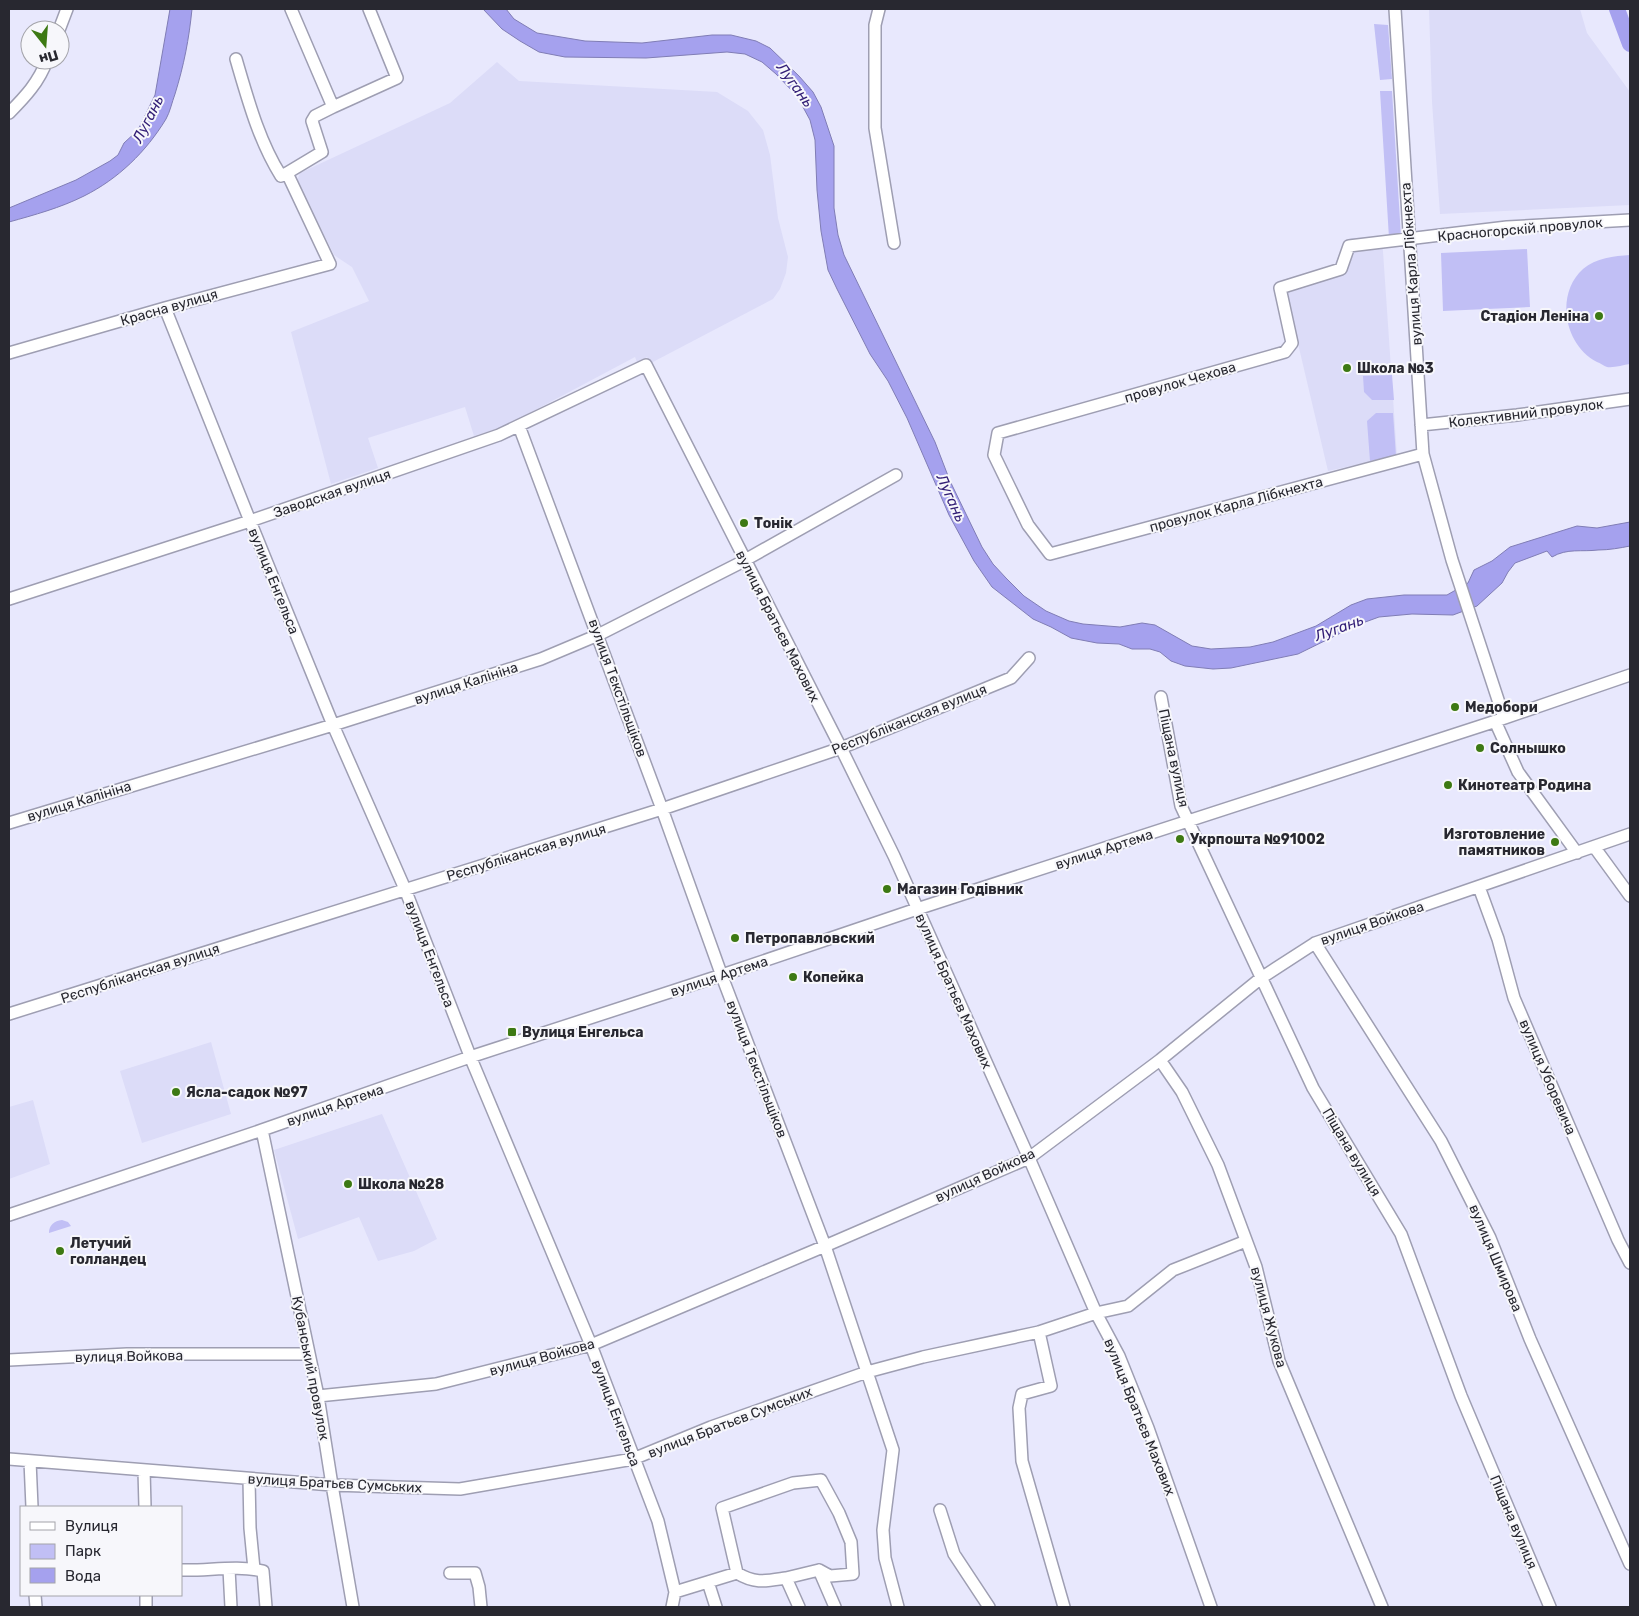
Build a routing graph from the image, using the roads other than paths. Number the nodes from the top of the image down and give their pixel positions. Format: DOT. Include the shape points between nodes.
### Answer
graph roads {
  1 [pos="291,9"];
  2 [pos="369,9"];
  3 [pos="878,9"];
  4 [pos="1395,9"];
  5 [pos="236,59"];
  6 [pos="42,70"];
  7 [pos="333,108"];
  8 [pos="9,113"];
  9 [pos="287,173"];
  10 [pos="1630,220"];
  11 [pos="1410,238"];
  12 [pos="894,243"];
  13 [pos="165,308"];
  14 [pos="9,353"];
  15 [pos="646,365"];
  16 [pos="1630,400"];
  17 [pos="1421,425"];
  18 [pos="520,426"];
  19 [pos="1422,454"];
  20 [pos="896,475"];
  21 [pos="250,521"];
  22 [pos="1050,554"];
  23 [pos="745,560"];
  24 [pos="9,599"];
  25 [pos="598,635"];
  26 [pos="1029,658"];
  27 [pos="1630,675"];
  28 [pos="1161,697"];
  29 [pos="1500,720"];
  30 [pos="333,725"];
  31 [pos="841,748"];
  32 [pos="662,809"];
  33 [pos="1189,822"];
  34 [pos="9,823"];
  35 [pos="1630,834"];
  36 [pos="1595,848"];
  37 [pos="1576,853"];
  38 [pos="1479,887"];
  39 [pos="405,889"];
  40 [pos="1630,896"];
  41 [pos="917,909"];
  42 [pos="1315,943"];
  43 [pos="722,975"];
  44 [pos="1262,978"];
  45 [pos="9,1014"];
  46 [pos="470,1057"];
  47 [pos="1160,1060"];
  48 [pos="262,1130"];
  49 [pos="1030,1158"];
  50 [pos="9,1215"];
  51 [pos="1246,1241"];
  52 [pos="825,1246"];
  53 [pos="1630,1262"];
  54 [pos="1096,1313"];
  55 [pos="1039,1332"];
  56 [pos="591,1345"];
  57 [pos="309,1354"];
  58 [pos="9,1360"];
  59 [pos="867,1372"];
  60 [pos="318,1396"];
  61 [pos="9,1459"];
  62 [pos="633,1459"];
  63 [pos="30,1461"];
  64 [pos="144,1470"];
  65 [pos="249,1479"];
  66 [pos="332,1485"];
  67 [pos="32,1506"];
  68 [pos="144,1506"];
  69 [pos="940,1510"];
  70 [pos="1630,1564"];
  71 [pos="229,1568"];
  72 [pos="254,1569"];
  73 [pos="182,1570"];
  74 [pos="819,1570"];
  75 [pos="737,1572"];
  76 [pos="450,1573"];
  77 [pos="786,1578"];
  78 [pos="708,1582"];
  79 [pos="675,1592"];
  80 [pos="230,1607"];
  81 [pos="266,1607"];
  82 [pos="354,1607"];
  83 [pos="481,1607"];
  84 [pos="672,1607"];
  85 [pos="716,1607"];
  86 [pos="800,1607"];
  87 [pos="835,1607"];
  88 [pos="898,1607"];
  89 [pos="989,1607"];
  90 [pos="1064,1607"];
  91 [pos="1210,1607"];
  92 [pos="1382,1607"];
  93 [pos="1550,1607"];
  1 -- 7 [label="street"];
  2 -- 7 [label="street" via="397,78"];
  3 -- 12 [label="street" via="875,26 875,128"];
  4 -- 11 [label="street, вулиця Карла Лібкнехта"];
  5 -- 9 [label="street" via="259,134 281,176"];
  6 -- 8 [label="street" via="32,89"];
  7 -- 9 [label="street" via="315,116 312,121 322,152"];
  9 -- 13 [label="street, Красна вулиця" via="330,264"];
  10 -- 11 [label="street, Красногорскій провулок" via="1507,227"];
  11 -- 17 [label="street, вулиця Карла Лібкнехта"];
  11 -- 22 [label="street, провулок Чехова" via="1349,246 1341,269 1280,288 1292,343 1285,352 998,433 994,455 1028,525"];
  13 -- 14 [label="street, Красна вулиця"];
  13 -- 21 [label="street, вулиця Енгельса"];
  15 -- 18 [label="street, Заводская вулиця"];
  15 -- 23 [label="street, вулиця Братьєв Махових"];
  16 -- 17 [label="street, Колективний провулок"];
  17 -- 19 [label="street, вулиця Карла Лібкнехта"];
  18 -- 21 [label="street, Заводская вулиця"];
  18 -- 25 [label="street, вулиця Тєкстільщіков"];
  19 -- 22 [label="street, провулок Карла Лібкнехта"];
  19 -- 29 [label="street, вулиця Карла Лібкнехта" via="1486,662"];
  20 -- 23 [label="street, вулиця Калініна"];
  21 -- 24 [label="street, Заводская вулиця"];
  21 -- 30 [label="street, вулиця Енгельса"];
  23 -- 25 [label="street, вулиця Калініна"];
  23 -- 31 [label="street, вулиця Братьєв Махових"];
  25 -- 30 [label="street, вулиця Калініна" via="541,659"];
  25 -- 32 [label="street, вулиця Тєкстільщіков"];
  26 -- 31 [label="street, Рєспубліканская вулиця" via="1011,678"];
  27 -- 29 [label="street, вулиця Артема"];
  28 -- 33 [label="street, Піщана вулиця" via="1181,806"];
  29 -- 33 [label="street, вулиця Артема"];
  29 -- 37 [label="street, вулиця Карла Лібкнехта" via="1518,772"];
  30 -- 34 [label="street, вулиця Калініна"];
  30 -- 39 [label="street, вулиця Енгельса"];
  31 -- 32 [label="street, Рєспубліканская вулиця"];
  31 -- 41 [label="street, вулиця Братьєв Махових"];
  32 -- 39 [label="street, Рєспубліканская вулиця"];
  32 -- 43 [label="street, вулиця Тєкстільщіков"];
  33 -- 41 [label="street, вулиця Артема"];
  33 -- 44 [label="street, Піщана вулиця"];
  35 -- 36 [label="street, вулиця Войкова"];
  36 -- 37 [label="street, вулиця Войкова"];
  36 -- 40 [label="street"];
  37 -- 38 [label="street, вулиця Войкова"];
  38 -- 42 [label="street, вулиця Войкова"];
  38 -- 53 [label="street, вулиця Уборевича" via="1498,938 1514,998"];
  39 -- 45 [label="street, Рєспубліканская вулиця"];
  39 -- 46 [label="street, вулиця Енгельса"];
  41 -- 43 [label="street, вулиця Артема"];
  41 -- 49 [label="street, вулиця Братьєв Махових"];
  42 -- 44 [label="street, вулиця Войкова"];
  42 -- 70 [label="street, вулиця Шмирова" via="1441,1142 1490,1238 1530,1338"];
  43 -- 46 [label="street, вулиця Артема"];
  43 -- 52 [label="street, вулиця Тєкстільщіков"];
  44 -- 47 [label="street, вулиця Войкова"];
  44 -- 93 [label="street, Піщана вулиця" via="1312,1088 1401,1234 1461,1396"];
  46 -- 48 [label="street, вулиця Артема"];
  46 -- 56 [label="street, вулиця Енгельса"];
  47 -- 49 [label="street, вулиця Войкова"];
  47 -- 51 [label="street, вулиця Жукова" via="1182,1092 1218,1165"];
  48 -- 50 [label="street, вулиця Артема"];
  48 -- 57 [label="street, Кубанський провулок"];
  49 -- 52 [label="street, вулиця Войкова"];
  49 -- 54 [label="street, вулиця Братьєв Махових"];
  51 -- 54 [label="street, вулиця Братьєв Сумських" via="1173,1270 1128,1306"];
  51 -- 92 [label="street, вулиця Жукова" via="1256,1267 1279,1361"];
  52 -- 56 [label="street, вулиця Войкова"];
  52 -- 59 [label="street, вулиця Тєкстільщіков"];
  54 -- 55 [label="street, вулиця Братьєв Сумських"];
  54 -- 91 [label="street, вулиця Братьєв Махових" via="1119,1356 1148,1428"];
  55 -- 59 [label="street, вулиця Братьєв Сумських"];
  55 -- 90 [label="street" via="1050,1386 1022,1394 1019,1408 1022,1461"];
  56 -- 60 [label="street, вулиця Войкова" via="436,1384"];
  56 -- 62 [label="street, вулиця Енгельса"];
  57 -- 58 [label="street, вулиця Войкова" via="127,1354"];
  57 -- 60 [label="street, Кубанський провулок"];
  59 -- 62 [label="street, вулиця Братьєв Сумських" via="711,1427"];
  59 -- 88 [label="street, вулиця Тєкстільщіков" via="893,1450 883,1530 885,1558"];
  60 -- 66 [label="street, Кубанський провулок"];
  61 -- 63 [label="street, вулиця Братьєв Сумських"];
  62 -- 66 [label="street, вулиця Братьєв Сумських" via="460,1490"];
  62 -- 79 [label="street, вулиця Енгельса" via="658,1521"];
  63 -- 64 [label="street, вулиця Братьєв Сумських"];
  63 -- 67 [label="street"];
  64 -- 65 [label="street, вулиця Братьєв Сумських"];
  64 -- 68 [label="street"];
  65 -- 66 [label="street, вулиця Братьєв Сумських"];
  65 -- 72 [label="street"];
  66 -- 82 [label="street, Кубанський провулок"];
  69 -- 89 [label="street" via="954,1554"];
  71 -- 72 [label="street"];
  71 -- 73 [label="street"];
  71 -- 80 [label="street"];
  72 -- 81 [label="street" via="263,1571"];
  74 -- 75 [label="street" via="830,1576 853,1574 851,1542 821,1480 792,1482 722,1508"];
  74 -- 77 [label="street"];
  74 -- 87 [label="street"];
  75 -- 77 [label="street" via="760,1582"];
  75 -- 78 [label="street"];
  76 -- 83 [label="street" via="475,1573"];
  77 -- 86 [label="street"];
  78 -- 79 [label="street"];
  78 -- 85 [label="street"];
  79 -- 84 [label="street, вулиця Енгельса"];
}
